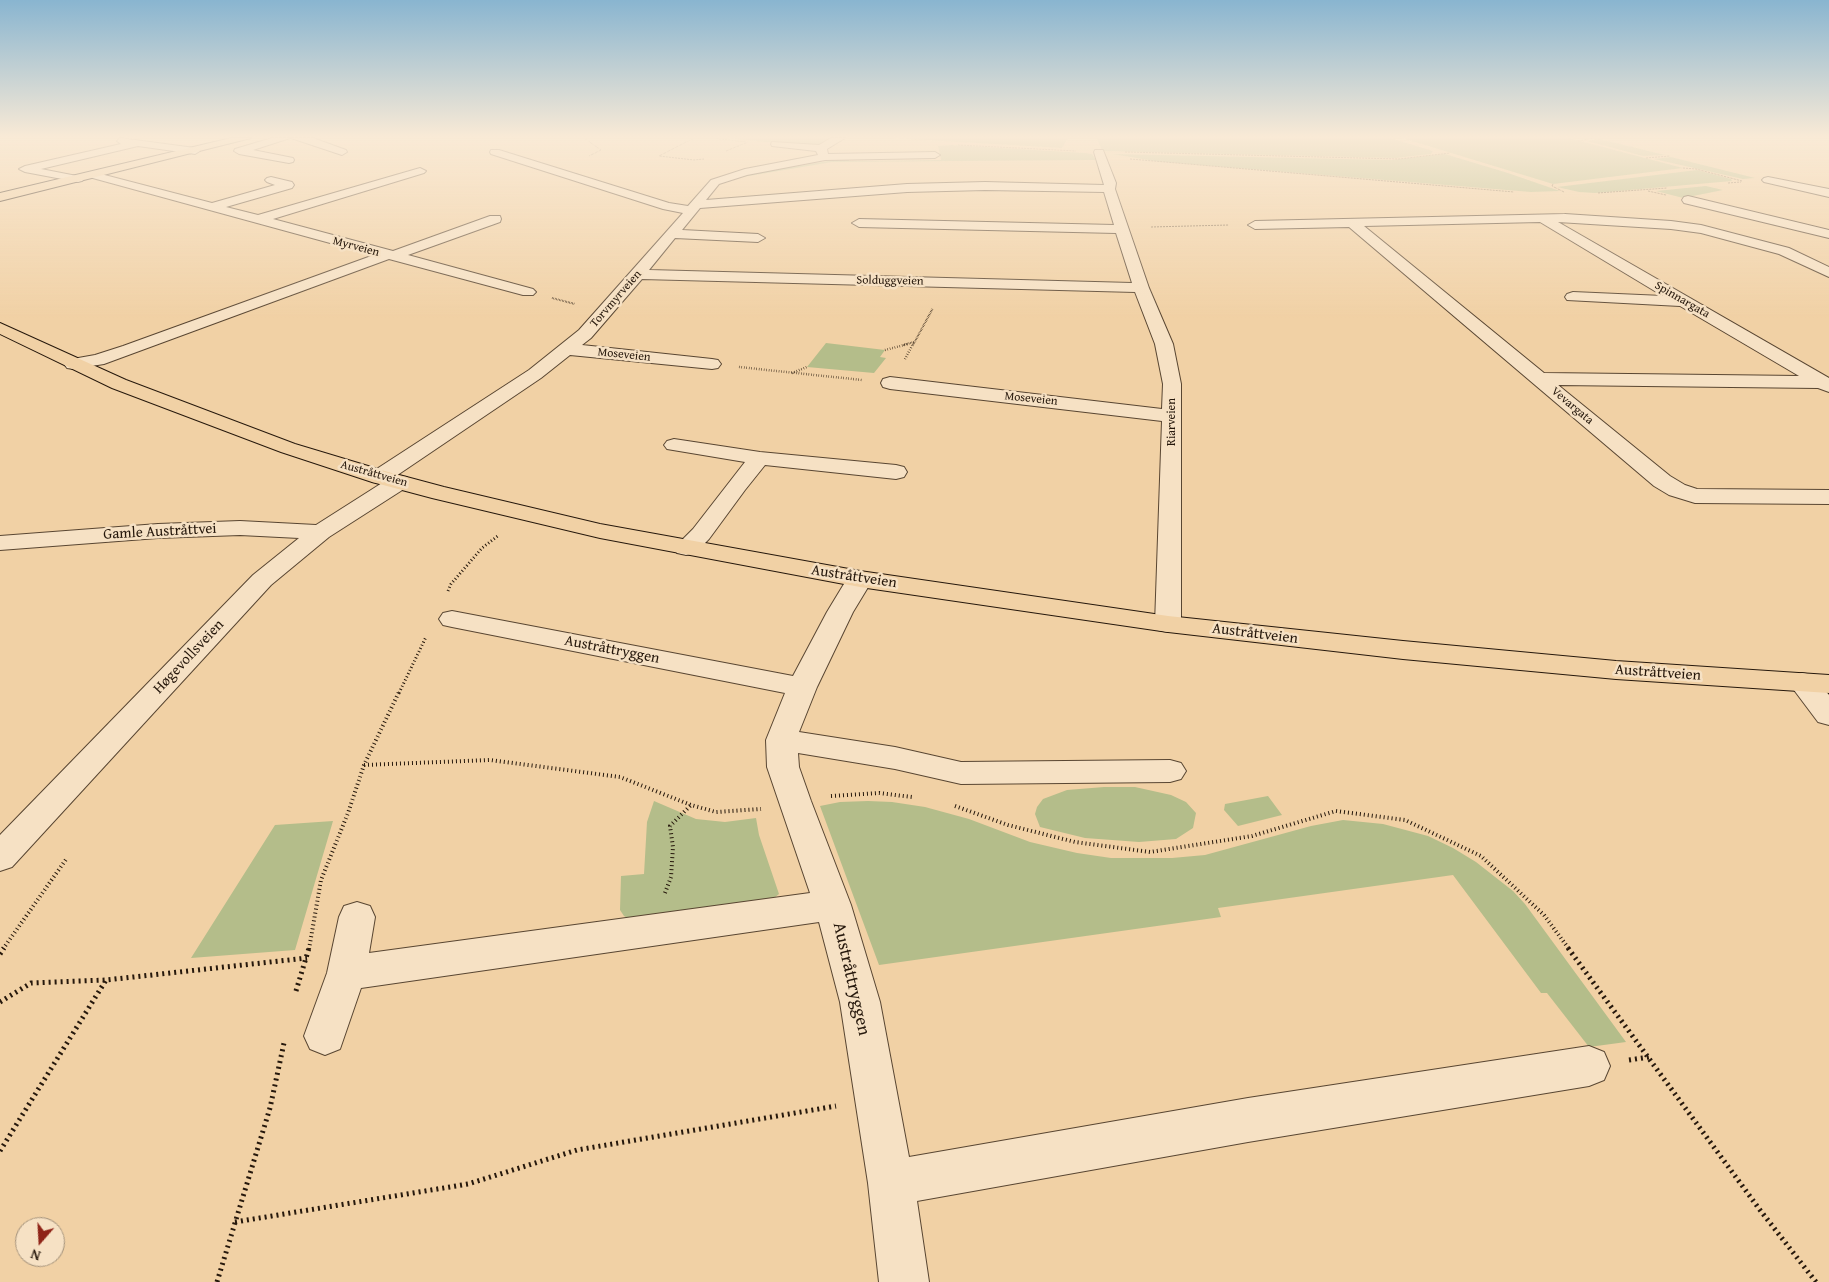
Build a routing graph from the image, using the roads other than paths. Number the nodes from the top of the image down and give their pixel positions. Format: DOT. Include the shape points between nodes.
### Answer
graph roads {
  1 [pos="177,198"];
  2 [pos="243,198"];
  3 [pos="331,198"];
  4 [pos="641,198"];
  5 [pos="701,198"];
  6 [pos="782,198"];
  7 [pos="1112,198"];
  8 [pos="1516,198"];
  9 [pos="1688,200"];
  10 [pos="211,207"];
  11 [pos="692,208"];
  12 [pos="1541,218"];
  13 [pos="495,219"];
  14 [pos="257,220"];
  15 [pos="1351,222"];
  16 [pos="859,223"];
  17 [pos="1255,225"];
  18 [pos="1123,229"];
  19 [pos="671,234"];
  20 [pos="1829,234"];
  21 [pos="758,238"];
  22 [pos="391,256"];
  23 [pos="1829,273"];
  24 [pos="638,274"];
  25 [pos="1142,288"];
  26 [pos="528,292"];
  27 [pos="1573,297"];
  28 [pos="1686,302"];
  29 [pos="0,328"];
  30 [pos="567,349"];
  31 [pos="73,364"];
  32 [pos="712,364"];
  33 [pos="1540,379"];
  34 [pos="890,383"];
  35 [pos="1826,384"];
  36 [pos="1172,416"];
  37 [pos="674,445"];
  38 [pos="760,458"];
  39 [pos="896,472"];
  40 [pos="390,479"];
  41 [pos="1829,497"];
  42 [pos="321,532"];
  43 [pos="0,542"];
  44 [pos="686,548"];
  45 [pos="860,579"];
  46 [pos="452,619"];
  47 [pos="1168,624"];
  48 [pos="1816,683"];
  49 [pos="802,686"];
  50 [pos="1829,715"];
  51 [pos="781,740"];
  52 [pos="1170,771"];
  53 [pos="0,857"];
  54 [pos="833,905"];
  55 [pos="356,917"];
  56 [pos="346,973"];
  57 [pos="325,1036"];
  58 [pos="1589,1066"];
  59 [pos="891,1183"];
  60 [pos="904,1282"];
  1 -- 10 [label="street, Myrveien"];
  2 -- 10 [label="street"];
  3 -- 14 [label="street"];
  4 -- 11 [label="street" via="667,206"];
  5 -- 11 [label="street, Torvmyrveien"];
  6 -- 11 [label="street"];
  7 -- 18 [label="street, Riarveien"];
  8 -- 12 [label="street, Spinnargata"];
  9 -- 20 [label="street"];
  10 -- 14 [label="street, Myrveien"];
  11 -- 19 [label="street, Torvmyrveien"];
  12 -- 15 [label="street"];
  12 -- 23 [label="street" via="1623,221 1701,229 1784,251"];
  12 -- 28 [label="street, Spinnargata"];
  13 -- 22 [label="street, Myrveien"];
  14 -- 22 [label="street, Myrveien"];
  15 -- 17 [label="street"];
  15 -- 33 [label="street, Vevargata"];
  16 -- 18 [label="street"];
  18 -- 25 [label="street, Riarveien"];
  19 -- 21 [label="street"];
  19 -- 24 [label="street, Torvmyrveien"];
  22 -- 26 [label="street, Myrveien"];
  22 -- 31 [label="street, Myrveien" via="129,350"];
  24 -- 25 [label="street, Solduggveien"];
  24 -- 30 [label="street, Torvmyrveien" via="585,334"];
  25 -- 36 [label="street, Riarveien" via="1164,344 1172,384"];
  27 -- 28 [label="street"];
  28 -- 35 [label="street, Spinnargata"];
  29 -- 31 [label="main road, Austråttveien"];
  30 -- 32 [label="street, Moseveien"];
  30 -- 40 [label="street, Torvmyrveien"];
  31 -- 40 [label="main road, Austråttveien" via="240,432"];
  33 -- 35 [label="street, Spinnargata"];
  33 -- 41 [label="street, Vevargata" via="1662,482 1677,490 1712,497"];
  34 -- 36 [label="street, Moseveien"];
  36 -- 47 [label="street, Riarveien"];
  37 -- 38 [label="street"];
  38 -- 39 [label="street"];
  38 -- 44 [label="street" via="701,534"];
  40 -- 42 [label="street, Høgevollsveien"];
  40 -- 44 [label="main road, Austråttveien" via="519,512"];
  42 -- 43 [label="street, Gamle Austråttvei" via="231,528"];
  42 -- 53 [label="street, Høgevollsveien" via="262,580"];
  44 -- 45 [label="main road, Austråttveien"];
  45 -- 47 [label="main road, Austråttveien"];
  45 -- 49 [label="street, Austråttryggen"];
  46 -- 49 [label="street, Austråttryggen"];
  47 -- 48 [label="main road, Austråttveien" via="1616,670"];
  48 -- 50 [label="street"];
  49 -- 51 [label="street, Austråttryggen"];
  51 -- 52 [label="street" via="895,758 961,773"];
  51 -- 54 [label="street, Austråttryggen" via="783,767"];
  54 -- 56 [label="street"];
  54 -- 59 [label="street, Austråttryggen" via="860,1002"];
  55 -- 56 [label="street"];
  56 -- 57 [label="street"];
  58 -- 59 [label="street" via="1248,1120"];
  59 -- 60 [label="street, Austråttryggen"];
}
